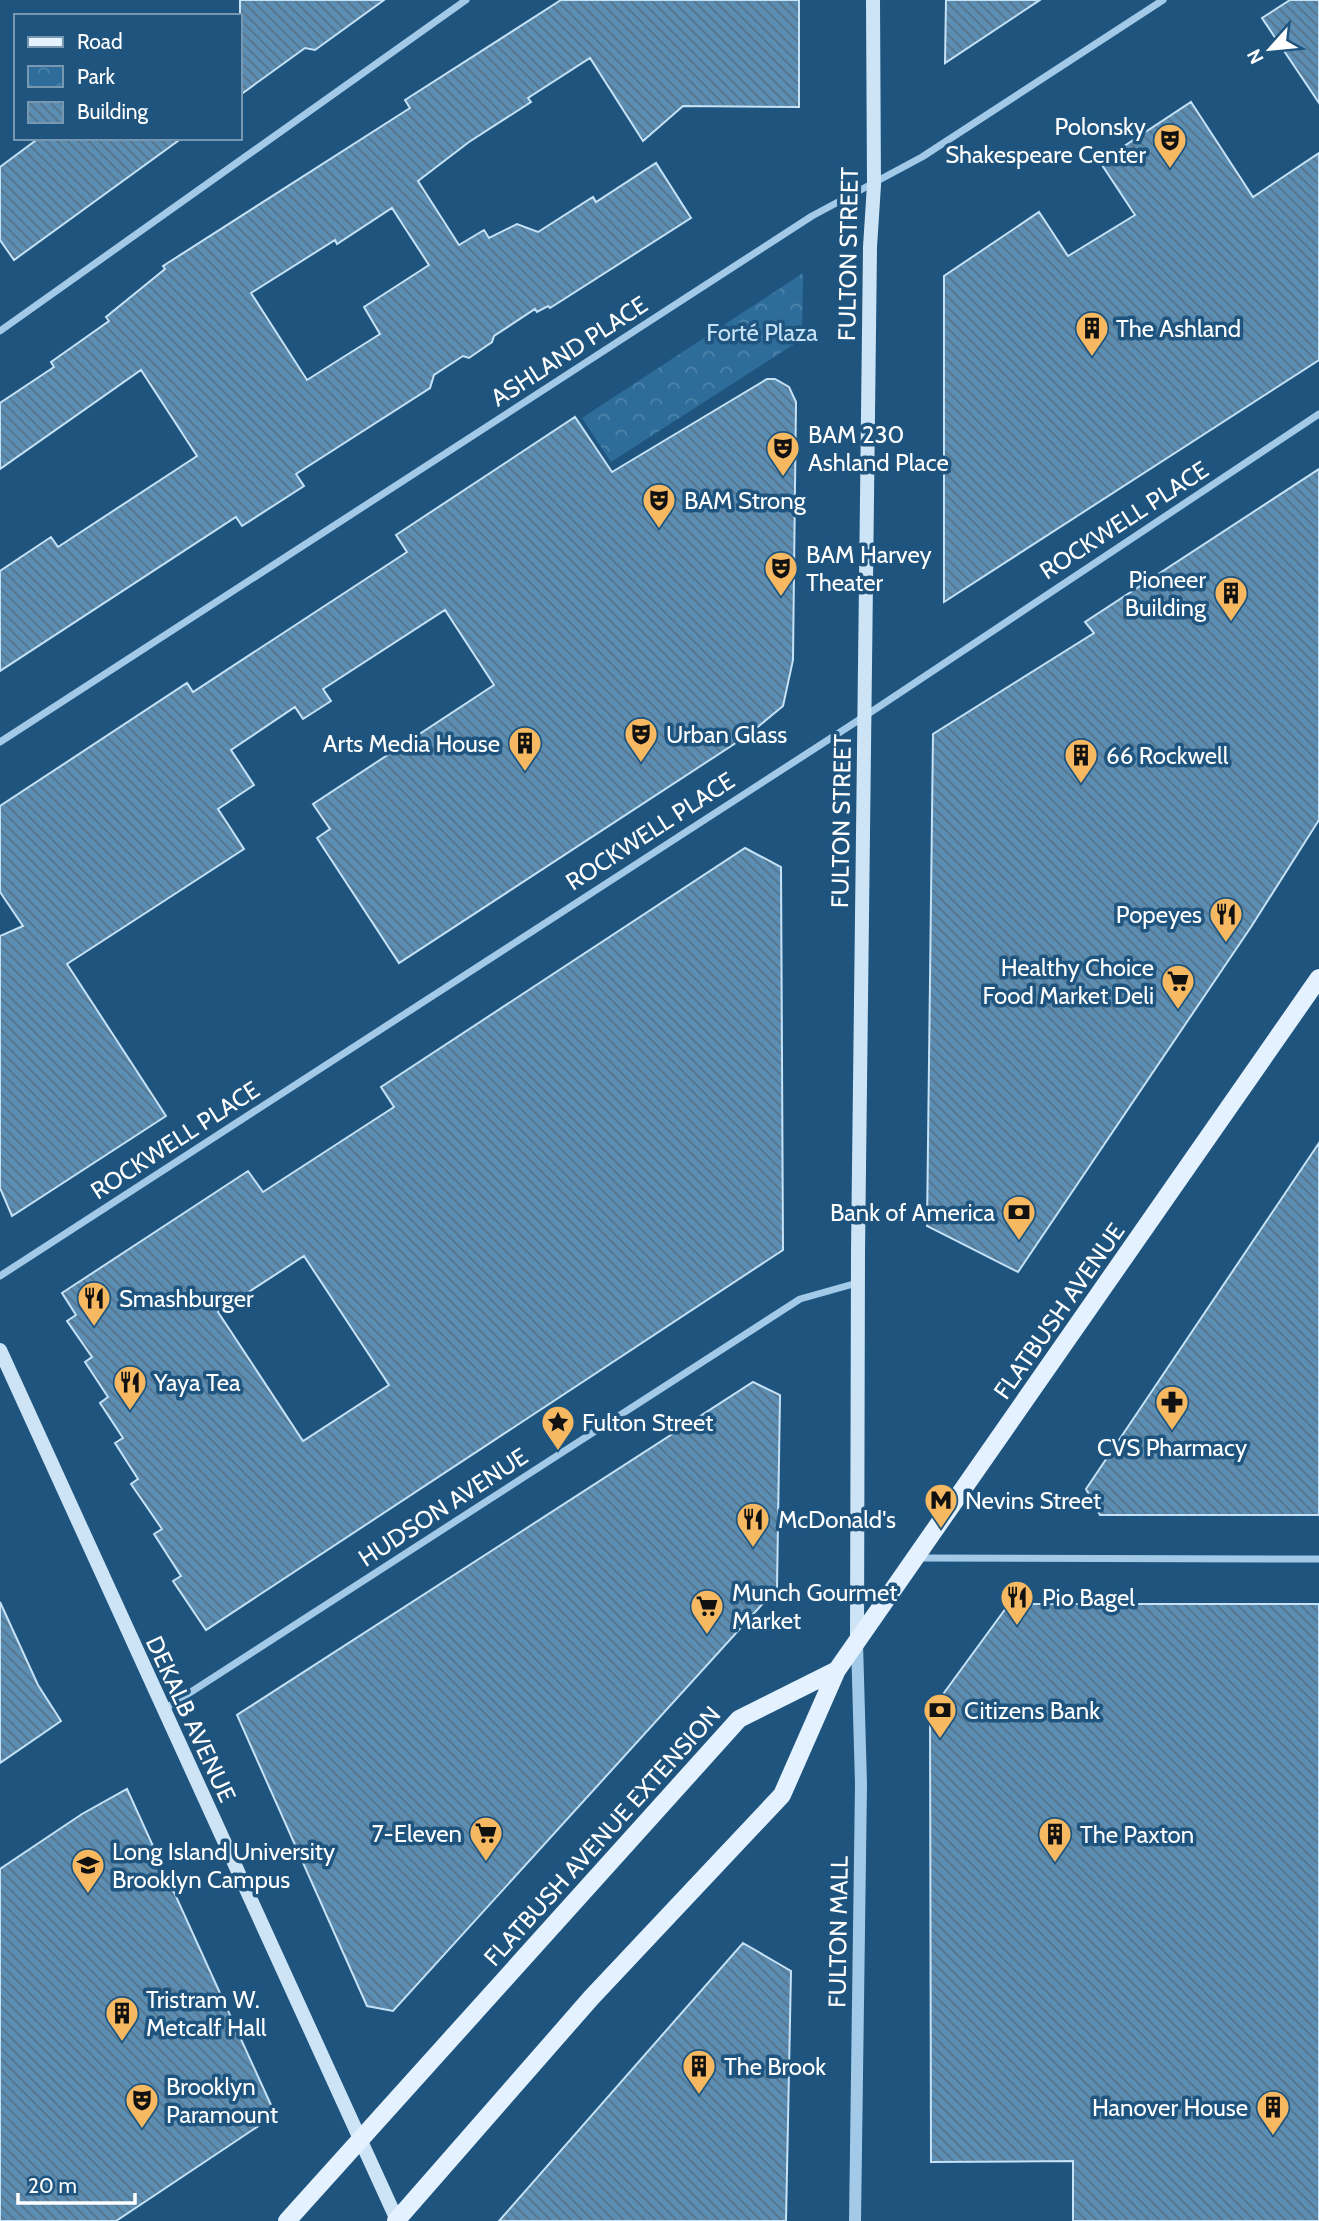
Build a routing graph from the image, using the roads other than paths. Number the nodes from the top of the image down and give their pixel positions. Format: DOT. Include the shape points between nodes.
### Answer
graph roads {
  1 [pos="466,0"];
  2 [pos="873,0"];
  3 [pos="1163,0"];
  4 [pos="874,185"];
  5 [pos="0,331"];
  6 [pos="1319,414"];
  7 [pos="865,716"];
  8 [pos="0,742"];
  9 [pos="1319,978"];
  10 [pos="0,1276"];
  11 [pos="858,1283"];
  12 [pos="0,1350"];
  13 [pos="918,1558"];
  14 [pos="1319,1559"];
  15 [pos="857,1643"];
  16 [pos="837,1670"];
  17 [pos="162,1710"];
  18 [pos="361,2141"];
  19 [pos="287,2221"];
  20 [pos="397,2221"];
  21 [pos="855,2221"];
  1 -- 5 [label="street"];
  2 -- 4 [label="main road, FULTON STREET"];
  3 -- 4 [label="street, ASHLAND PLACE"];
  4 -- 7 [label="main road, FULTON STREET"];
  4 -- 8 [label="street, ASHLAND PLACE" via="812,216"];
  6 -- 7 [label="street, ROCKWELL PLACE"];
  7 -- 10 [label="street, ROCKWELL PLACE"];
  7 -- 11 [label="main road, FULTON STREET"];
  9 -- 13 [label="main road, FLATBUSH AVENUE"];
  11 -- 15 [label="main road, FULTON STREET"];
  11 -- 17 [label="street, HUDSON AVENUE" via="800,1299"];
  12 -- 17 [label="main road, DEKALB AVENUE"];
  13 -- 14 [label="street"];
  13 -- 15 [label="main road, FLATBUSH AVENUE"];
  15 -- 16 [label="main road, FLATBUSH AVENUE"];
  15 -- 21 [label="street, FULTON MALL" via="861,1784"];
  16 -- 18 [label="main road, FLATBUSH AVENUE EXTENSION" via="739,1719"];
  16 -- 20 [label="main road" via="782,1795 591,1998"];
  17 -- 18 [label="main road, DEKALB AVENUE"];
  18 -- 19 [label="main road, FLATBUSH AVENUE EXTENSION"];
  18 -- 20 [label="main road, DEKALB AVENUE"];
}
